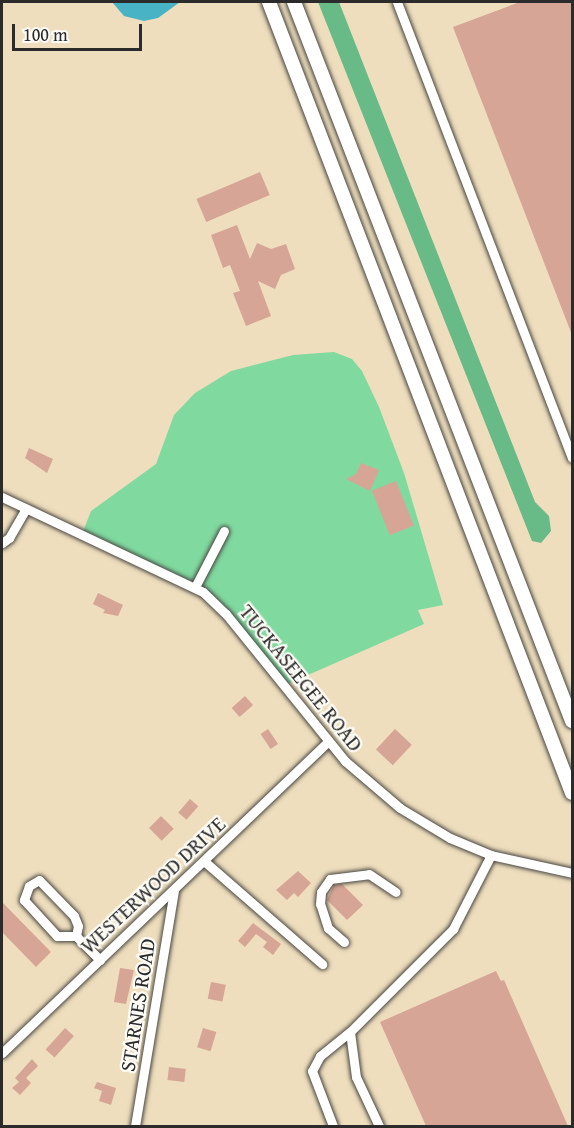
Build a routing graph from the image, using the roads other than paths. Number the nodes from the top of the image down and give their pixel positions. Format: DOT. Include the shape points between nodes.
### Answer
graph roads {
  1 [pos="269,2"];
  2 [pos="294,2"];
  3 [pos="398,2"];
  4 [pos="573,458"];
  5 [pos="2,496"];
  6 [pos="26,508"];
  7 [pos="224,531"];
  8 [pos="2,543"];
  9 [pos="195,587"];
  10 [pos="573,721"];
  11 [pos="328,742"];
  12 [pos="573,793"];
  13 [pos="491,855"];
  14 [pos="204,861"];
  15 [pos="573,873"];
  16 [pos="174,890"];
  17 [pos="396,892"];
  18 [pos="76,936"];
  19 [pos="344,942"];
  20 [pos="100,960"];
  21 [pos="322,964"];
  22 [pos="350,1032"];
  23 [pos="2,1053"];
  24 [pos="135,1126"];
  25 [pos="333,1126"];
  26 [pos="379,1126"];
  1 -- 12 [label="highway"];
  2 -- 10 [label="highway"];
  3 -- 4 [label="street"];
  5 -- 6 [label="street, TUCKASEEGEE ROAD"];
  6 -- 8 [label="street"];
  6 -- 9 [label="street, TUCKASEEGEE ROAD"];
  7 -- 9 [label="street"];
  9 -- 11 [label="street, TUCKASEEGEE ROAD" via="226,614"];
  11 -- 13 [label="street, TUCKASEEGEE ROAD" via="365,781 400,808 450,838"];
  11 -- 14 [label="street, WESTERWOOD DRIVE"];
  13 -- 15 [label="street, TUCKASEEGEE ROAD"];
  13 -- 22 [label="street" via="453,929"];
  14 -- 16 [label="street, WESTERWOOD DRIVE"];
  14 -- 21 [label="street"];
  16 -- 20 [label="street, WESTERWOOD DRIVE"];
  16 -- 24 [label="street, STARNES ROAD"];
  17 -- 19 [label="street" via="369,873 330,879 321,892 320,904 328,928"];
  18 -- 18 [label="street" via="57,936 24,900 29,886 39,880 74,916"];
  18 -- 20 [label="street"];
  20 -- 23 [label="street, WESTERWOOD DRIVE"];
  22 -- 25 [label="street" via="320,1056 312,1071"];
  22 -- 26 [label="street" via="356,1077"];
}
